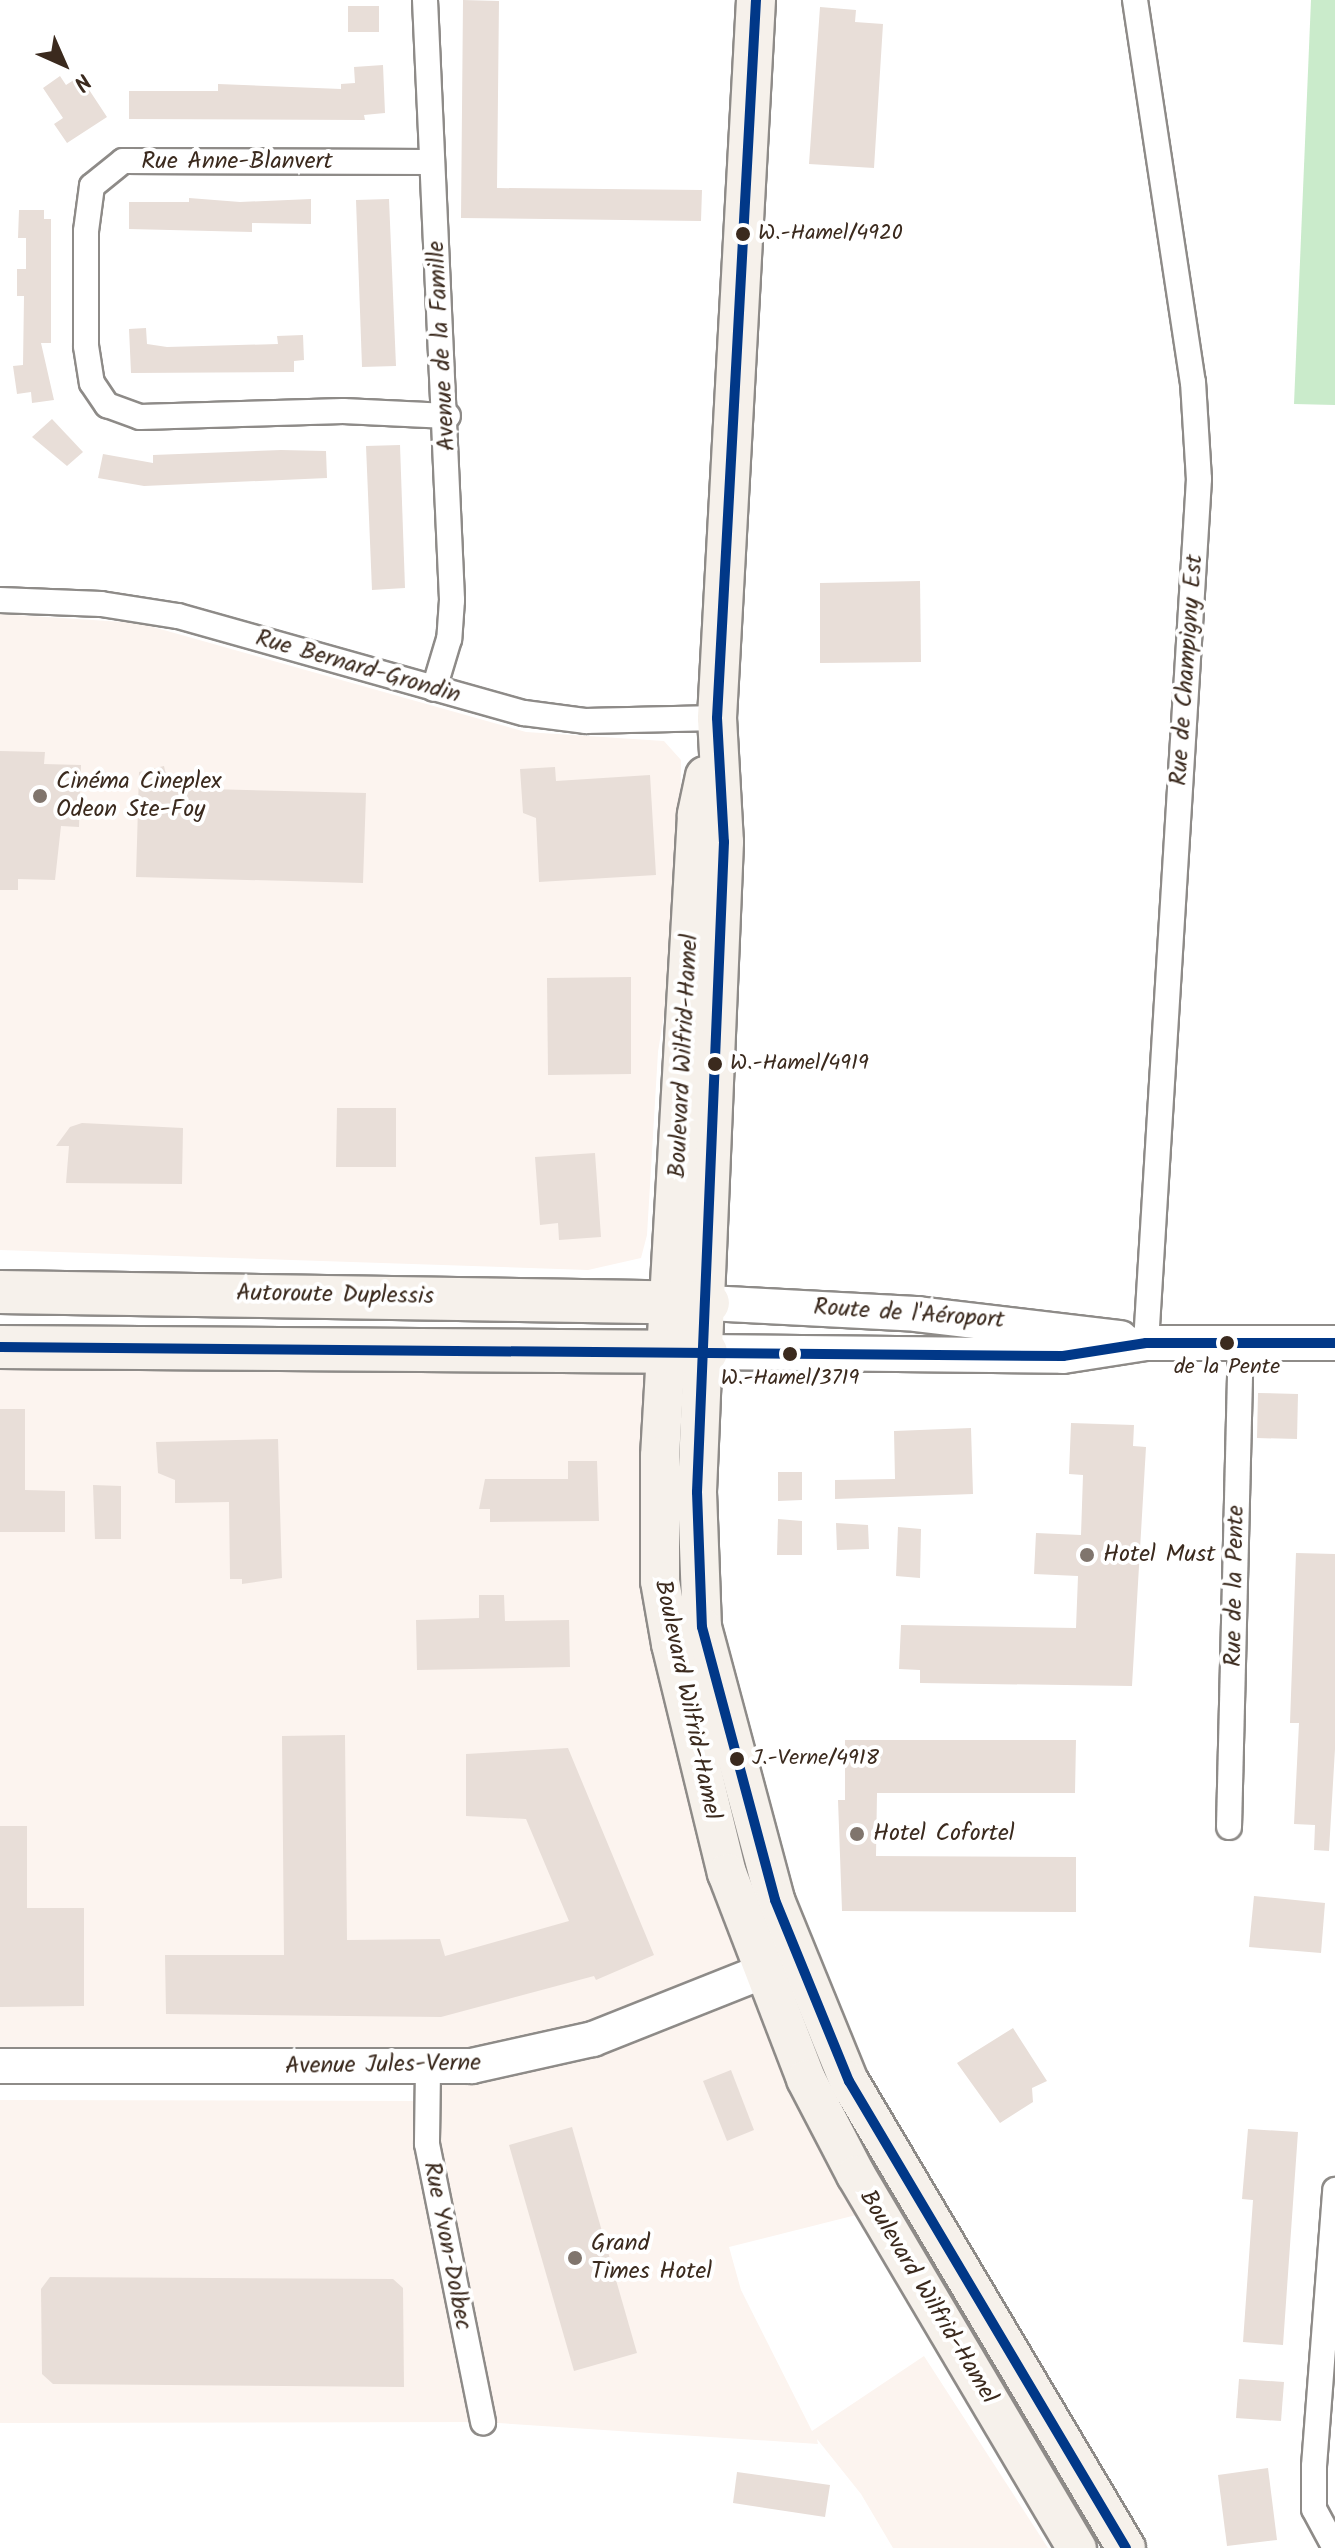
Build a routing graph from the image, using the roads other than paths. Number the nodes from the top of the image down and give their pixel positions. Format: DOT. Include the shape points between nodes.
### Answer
graph roads {
  1 [pos="425,0"];
  2 [pos="756,0"];
  3 [pos="1135,0"];
  4 [pos="431,162"];
  5 [pos="448,416"];
  6 [pos="0,600"];
  7 [pos="434,689"];
  8 [pos="717,718"];
  9 [pos="0,1292"];
  10 [pos="688,1302"];
  11 [pos="1146,1343"];
  12 [pos="1335,1343"];
  13 [pos="1241,1344"];
  14 [pos="0,1347"];
  15 [pos="686,1352"];
  16 [pos="1229,1827"];
  17 [pos="778,1966"];
  18 [pos="0,2066"];
  19 [pos="428,2069"];
  20 [pos="1335,2190"];
  21 [pos="483,2422"];
  22 [pos="1077,2548"];
  23 [pos="1126,2548"];
  24 [pos="1335,2548"];
  1 -- 4 [label="street, Avenue de la Famille"];
  2 -- 8 [label="main road, Boulevard Wilfrid-Hamel"];
  3 -- 11 [label="street, Rue de Champigny Est" via="1193,382 1199,479"];
  4 -- 5 [label="street, Avenue de la Famille"];
  4 -- 5 [label="street, Rue Anne-Blanvert" via="123,161 92,186 86,231 86,346 92,383 107,405 140,417 343,411"];
  5 -- 7 [label="street, Avenue de la Famille" via="452,600 449,639"];
  6 -- 7 [label="street, Rue Bernard-Grondin" via="153,611"];
  7 -- 8 [label="street, Rue Bernard-Grondin" via="502,708 586,721"];
  8 -- 10 [label="main road, Boulevard Wilfrid-Hamel" via="724,842"];
  9 -- 10 [label="highway, Autoroute Duplessis"];
  10 -- 11 [label="main road, Route de l'Aéroport" via="1024,1323"];
  10 -- 15 [label="main road, Boulevard Wilfrid-Hamel"];
  11 -- 13 [label="main road, Route de l'Aéroport"];
  11 -- 15 [label="main road, Route de l'Aéroport" via="1063,1356"];
  12 -- 13 [label="main road, Route de l'Aéroport"];
  13 -- 16 [label="street, Rue de la Pente"];
  14 -- 15 [label="highway"];
  15 -- 17 [label="main road, Boulevard Wilfrid-Hamel" via="696,1552 712,1673 755,1835"];
  15 -- 17 [label="main road, Boulevard Wilfrid-Hamel" via="660,1581 718,1841"];
  17 -- 19 [label="main road, Avenue Jules-Verne" via="572,2046 499,2062"];
  17 -- 22 [label="main road, Boulevard Wilfrid-Hamel" via="806,2079 856,2175"];
  17 -- 23 [label="main road, Boulevard Wilfrid-Hamel"];
  18 -- 19 [label="main road, Avenue Jules-Verne"];
  19 -- 21 [label="street, Rue Yvon-Dolbec" via="427,2144"];
  20 -- 24 [label="street" via="1314,2509"];
}
